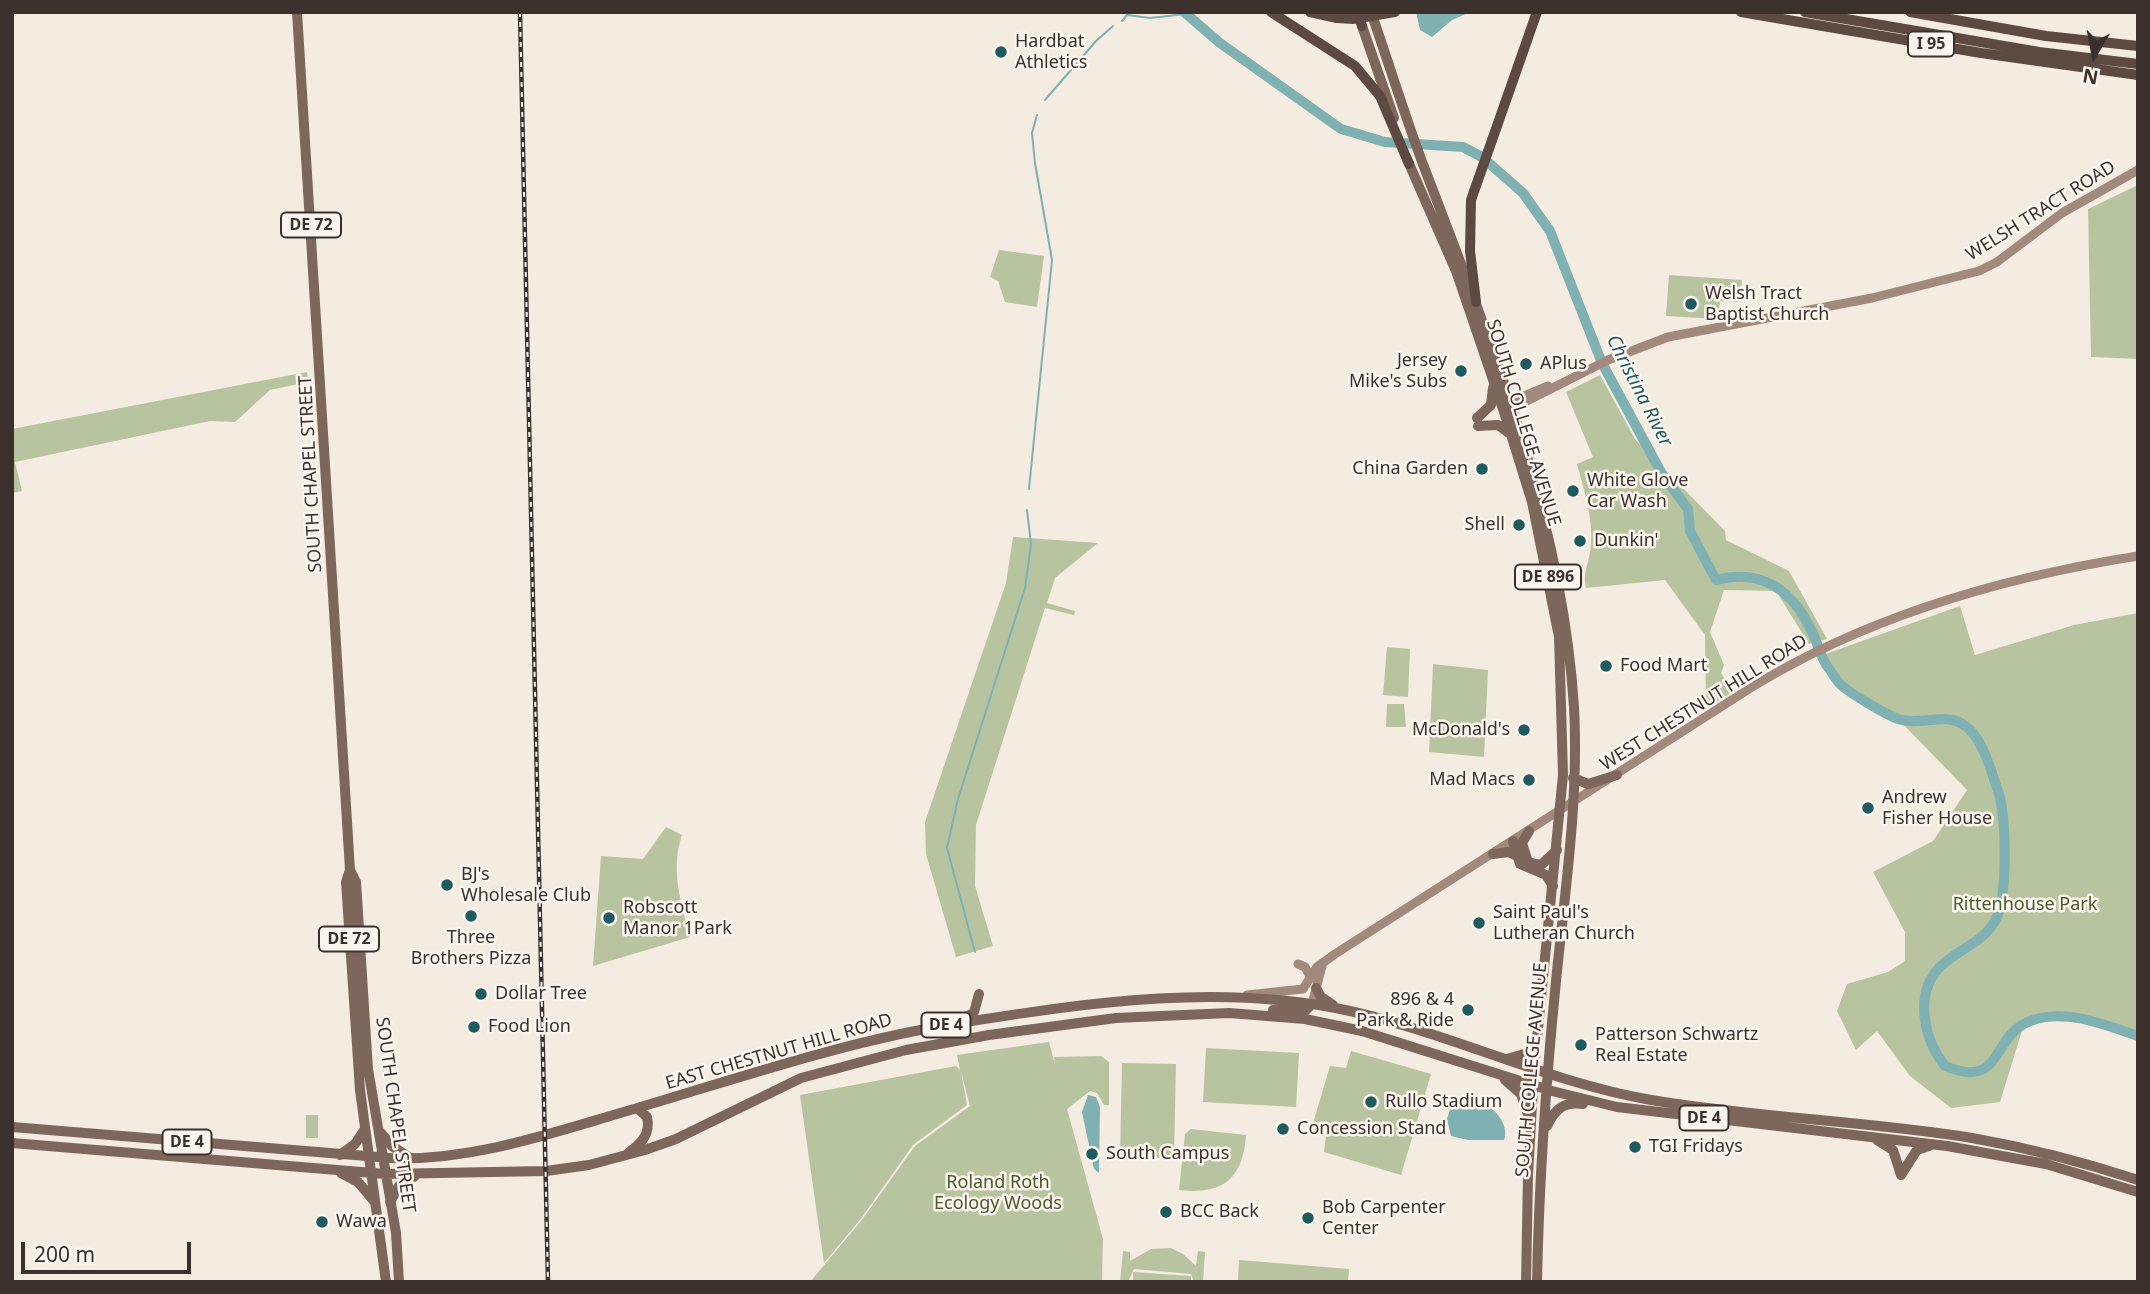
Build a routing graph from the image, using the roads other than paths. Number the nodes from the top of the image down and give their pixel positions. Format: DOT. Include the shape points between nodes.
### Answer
graph roads {
  1 [pos="297,12"];
  2 [pos="1271,12"];
  3 [pos="1310,12"];
  4 [pos="1357,12"];
  5 [pos="1371,12"];
  6 [pos="1395,12"];
  7 [pos="1741,12"];
  8 [pos="1805,12"];
  9 [pos="1910,12"];
  10 [pos="1537,13"];
  11 [pos="1362,26"];
  12 [pos="2138,46"];
  13 [pos="2138,64"];
  14 [pos="2138,75"];
  15 [pos="1396,131"];
  16 [pos="1409,164"];
  17 [pos="2138,170"];
  18 [pos="1476,302"];
  19 [pos="1493,380"];
  20 [pos="1507,407"];
  21 [pos="1511,435"];
  22 [pos="2138,556"];
  23 [pos="1617,775"];
  24 [pos="1573,778"];
  25 [pos="1572,804"];
  26 [pos="1560,812"];
  27 [pos="1529,831"];
  28 [pos="1513,841"];
  29 [pos="1558,850"];
  30 [pos="1493,854"];
  31 [pos="1517,856"];
  32 [pos="350,870"];
  33 [pos="1554,888"];
  34 [pos="1344,948"];
  35 [pos="1342,961"];
  36 [pos="1298,964"];
  37 [pos="1314,983"];
  38 [pos="979,994"];
  39 [pos="1238,996"];
  40 [pos="1312,1004"];
  41 [pos="1343,1010"];
  42 [pos="1199,1012"];
  43 [pos="959,1023"];
  44 [pos="1537,1040"];
  45 [pos="1551,1040"];
  46 [pos="1504,1058"];
  47 [pos="1485,1069"];
  48 [pos="1534,1069"];
  49 [pos="1549,1074"];
  50 [pos="1583,1084"];
  51 [pos="1534,1085"];
  52 [pos="1547,1089"];
  53 [pos="1617,1107"];
  54 [pos="637,1108"];
  55 [pos="12,1129"];
  56 [pos="365,1129"];
  57 [pos="1530,1129"];
  58 [pos="378,1130"];
  59 [pos="1544,1133"];
  60 [pos="1863,1135"];
  61 [pos="12,1143"];
  62 [pos="1947,1146"];
  63 [pos="340,1155"];
  64 [pos="368,1157"];
  65 [pos="383,1158"];
  66 [pos="618,1158"];
  67 [pos="411,1159"];
  68 [pos="334,1170"];
  69 [pos="371,1172"];
  70 [pos="385,1174"];
  71 [pos="418,1174"];
  72 [pos="2138,1180"];
  73 [pos="2138,1192"];
  74 [pos="390,1202"];
  75 [pos="375,1204"];
  76 [pos="386,1282"];
  77 [pos="399,1282"];
  78 [pos="1526,1282"];
  79 [pos="1537,1282"];
  1 -- 32 [label="main road, SOUTH CHAPEL STREET / DE 72"];
  2 -- 15 [label="highway" via="1355,66 1380,96"];
  3 -- 6 [label="highway, bridge" via="1353,19"];
  4 -- 11 [label="highway"];
  5 -- 18 [label="main road, SOUTH COLLEGE AVENUE / DE 896"];
  7 -- 14 [label="highway, I 95"];
  8 -- 13 [label="highway, I 95"];
  9 -- 12 [label="highway, I 95" via="2046,36"];
  10 -- 18 [label="highway" via="1471,200"];
  11 -- 15 [label="main road"];
  15 -- 16 [label="highway"];
  16 -- 19 [label="main road, SOUTH COLLEGE AVENUE / DE 896" via="1456,271"];
  17 -- 20 [label="street, WELSH TRACT ROAD" via="2064,211 1997,262 1970,274 1856,302 1668,337"];
  18 -- 20 [label="main road, SOUTH COLLEGE AVENUE / DE 896"];
  19 -- 20 [label="main road, SOUTH COLLEGE AVENUE / DE 896"];
  19 -- 21 [label="main road" via="1491,405 1477,422 1498,425"];
  20 -- 21 [label="main road, SOUTH COLLEGE AVENUE / DE 896"];
  20 -- 24 [label="main road, SOUTH COLLEGE AVENUE / DE 896" via="1541,497 1564,611 1574,710"];
  21 -- 26 [label="main road, SOUTH COLLEGE AVENUE / DE 896" via="1532,502 1556,611 1563,706"];
  22 -- 23 [label="street, WEST CHESTNUT HILL ROAD" via="2021,579 1861,630 1752,687"];
  23 -- 24 [label="main road" via="1588,784"];
  23 -- 25 [label="street, WEST CHESTNUT HILL ROAD"];
  24 -- 25 [label="main road, SOUTH COLLEGE AVENUE / DE 896"];
  25 -- 26 [label="street, WEST CHESTNUT HILL ROAD"];
  25 -- 45 [label="main road, SOUTH COLLEGE AVENUE / DE 896"];
  26 -- 27 [label="street, WEST CHESTNUT HILL ROAD"];
  26 -- 29 [label="main road, SOUTH COLLEGE AVENUE / DE 896"];
  27 -- 28 [label="street, WEST CHESTNUT HILL ROAD"];
  27 -- 29 [label="main road" via="1521,850 1528,862 1541,865"];
  28 -- 30 [label="street, WEST CHESTNUT HILL ROAD"];
  28 -- 31 [label="main road"];
  29 -- 33 [label="main road, SOUTH COLLEGE AVENUE / DE 896"];
  30 -- 31 [label="main road"];
  30 -- 34 [label="street, WEST CHESTNUT HILL ROAD"];
  31 -- 33 [label="main road" via="1527,869 1550,878"];
  32 -- 56 [label="main road, SOUTH CHAPEL STREET / DE 72" via="346,882 353,1008"];
  32 -- 58 [label="main road, SOUTH CHAPEL STREET / DE 72" via="356,882 368,1069"];
  33 -- 44 [label="main road, SOUTH COLLEGE AVENUE / DE 896"];
  34 -- 35 [label="street"];
  34 -- 37 [label="street, WEST CHESTNUT HILL ROAD" via="1321,964"];
  36 -- 37 [label="street"];
  37 -- 39 [label="street" via="1300,991"];
  37 -- 40 [label="street"];
  37 -- 41 [label="main road" via="1326,1001"];
  38 -- 43 [label="main road" via="974,1012"];
  39 -- 40 [label="main road, EAST CHESTNUT HILL ROAD / DE 4"];
  39 -- 43 [label="main road, EAST CHESTNUT HILL ROAD / DE 4" via="1157,999"];
  40 -- 41 [label="main road, EAST CHESTNUT HILL ROAD / DE 4"];
  40 -- 42 [label="main road" via="1302,1011"];
  41 -- 46 [label="main road, EAST CHESTNUT HILL ROAD / DE 4"];
  42 -- 47 [label="main road, EAST CHESTNUT HILL ROAD / DE 4" via="1321,1022"];
  42 -- 66 [label="main road, EAST CHESTNUT HILL ROAD / DE 4" via="989,1035 825,1070 784,1085 676,1139"];
  43 -- 54 [label="main road, EAST CHESTNUT HILL ROAD / DE 4" via="848,1047"];
  44 -- 46 [label="main road" via="1523,1056"];
  44 -- 48 [label="main road, SOUTH COLLEGE AVENUE / DE 896"];
  45 -- 49 [label="main road, SOUTH COLLEGE AVENUE"];
  45 -- 50 [label="main road, DE 896" via="1558,1067"];
  46 -- 48 [label="main road, EAST CHESTNUT HILL ROAD / DE 4"];
  47 -- 51 [label="main road, EAST CHESTNUT HILL ROAD / DE 4"];
  47 -- 57 [label="main road" via="1521,1094"];
  48 -- 49 [label="main road, EAST CHESTNUT HILL ROAD / DE 4"];
  48 -- 51 [label="main road, SOUTH COLLEGE AVENUE / DE 896"];
  49 -- 50 [label="main road, DE 4"];
  49 -- 52 [label="main road, SOUTH COLLEGE AVENUE"];
  50 -- 72 [label="main road, DE 4" via="1674,1103 2005,1144"];
  51 -- 52 [label="main road, DE 4"];
  51 -- 57 [label="main road, SOUTH COLLEGE AVENUE"];
  52 -- 53 [label="main road, DE 4"];
  52 -- 59 [label="main road, SOUTH COLLEGE AVENUE"];
  53 -- 59 [label="main road" via="1567,1103 1553,1114"];
  53 -- 60 [label="main road, DE 4"];
  54 -- 66 [label="main road" via="647,1117 648,1131 637,1147"];
  54 -- 67 [label="main road, EAST CHESTNUT HILL ROAD / DE 4" via="488,1149"];
  55 -- 63 [label="main road, EAST CHESTNUT HILL ROAD / DE 4"];
  56 -- 63 [label="main road"];
  56 -- 64 [label="main road, SOUTH CHAPEL STREET / DE 72"];
  57 -- 78 [label="main road, SOUTH COLLEGE AVENUE"];
  58 -- 65 [label="main road, SOUTH CHAPEL STREET / DE 72"];
  58 -- 67 [label="main road"];
  59 -- 79 [label="main road, SOUTH COLLEGE AVENUE"];
  60 -- 62 [label="main road, DE 4"];
  60 -- 62 [label="main road" via="1893,1150 1901,1175 1917,1150"];
  61 -- 68 [label="main road, EAST CHESTNUT HILL ROAD / DE 4"];
  62 -- 73 [label="main road, DE 4" via="2046,1164"];
  63 -- 64 [label="main road, EAST CHESTNUT HILL ROAD / DE 4"];
  64 -- 65 [label="main road, EAST CHESTNUT HILL ROAD / DE 4"];
  64 -- 69 [label="main road, SOUTH CHAPEL STREET / DE 72"];
  65 -- 67 [label="main road, EAST CHESTNUT HILL ROAD / DE 4"];
  65 -- 70 [label="main road, SOUTH CHAPEL STREET / DE 72"];
  66 -- 71 [label="main road, EAST CHESTNUT HILL ROAD / DE 4" via="546,1171"];
  68 -- 69 [label="main road, EAST CHESTNUT HILL ROAD / DE 4"];
  68 -- 75 [label="main road" via="358,1182"];
  69 -- 70 [label="main road, EAST CHESTNUT HILL ROAD / DE 4"];
  69 -- 75 [label="main road, SOUTH CHAPEL STREET / DE 72"];
  70 -- 71 [label="main road, EAST CHESTNUT HILL ROAD / DE 4"];
  70 -- 74 [label="main road, SOUTH CHAPEL STREET / DE 72"];
  71 -- 74 [label="main road" via="399,1186"];
  74 -- 77 [label="main road, SOUTH CHAPEL STREET / DE 72"];
  75 -- 76 [label="main road, SOUTH CHAPEL STREET / DE 72"];
}
